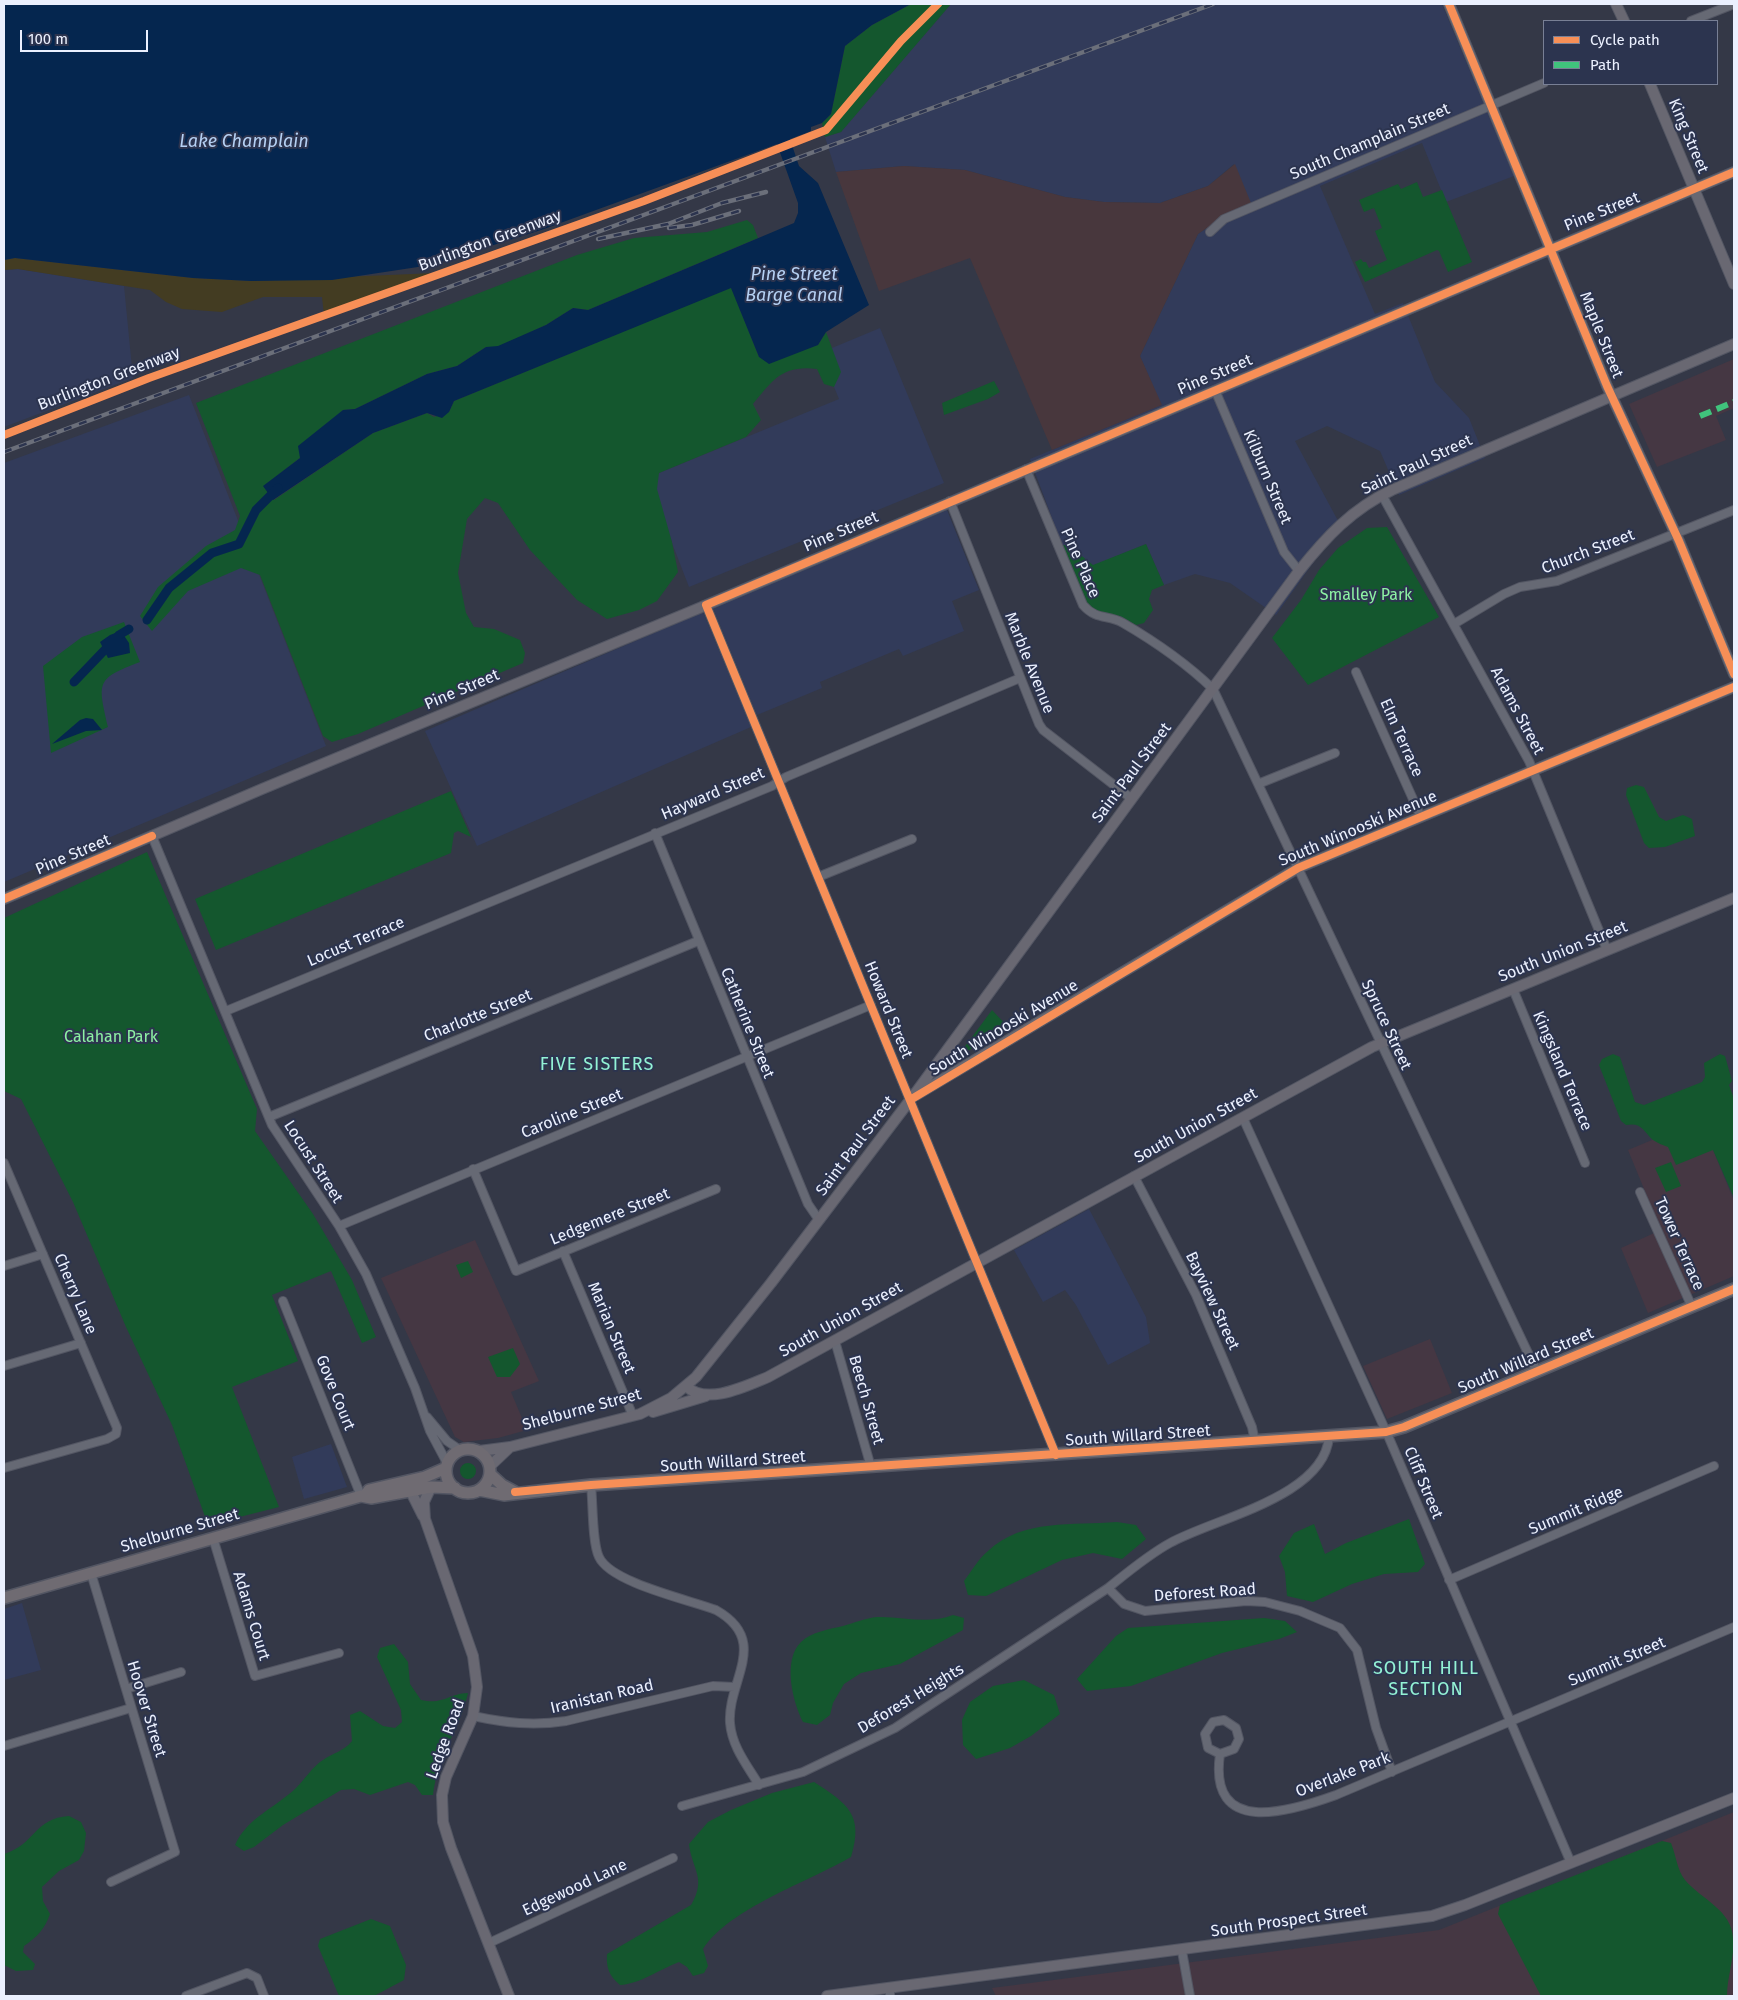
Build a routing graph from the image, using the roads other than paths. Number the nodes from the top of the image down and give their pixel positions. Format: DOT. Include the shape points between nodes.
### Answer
graph roads {
  1 [pos="1449,4"];
  2 [pos="1616,4"];
  3 [pos="1734,4"];
  4 [pos="1624,20"];
  5 [pos="1694,20"];
  6 [pos="1543,84"];
  7 [pos="1650,85"];
  8 [pos="1492,106"];
  9 [pos="1734,172"];
  10 [pos="1694,189"];
  11 [pos="1210,232"];
  12 [pos="1551,249"];
  13 [pos="1734,284"];
  14 [pos="1734,344"];
  15 [pos="1215,390"];
  16 [pos="1612,396"];
  17 [pos="1026,469"];
  18 [pos="1382,495"];
  19 [pos="950,501"];
  20 [pos="1734,510"];
  21 [pos="1675,533"];
  22 [pos="1299,571"];
  23 [pos="706,605"];
  24 [pos="1454,624"];
  25 [pos="1356,672"];
  26 [pos="1734,674"];
  27 [pos="1020,678"];
  28 [pos="1734,687"];
  29 [pos="1213,689"];
  30 [pos="1335,753"];
  31 [pos="1533,770"];
  32 [pos="779,781"];
  33 [pos="1258,784"];
  34 [pos="1132,799"];
  35 [pos="1420,817"];
  36 [pos="655,833"];
  37 [pos="152,836"];
  38 [pos="912,839"];
  39 [pos="1298,868"];
  40 [pos="818,877"];
  41 [pos="498,898"];
  42 [pos="1734,898"];
  43 [pos="4,899"];
  44 [pos="698,941"];
  45 [pos="1607,950"];
  46 [pos="1513,989"];
  47 [pos="871,1005"];
  48 [pos="226,1011"];
  49 [pos="1380,1043"];
  50 [pos="746,1057"];
  51 [pos="910,1100"];
  52 [pos="269,1117"];
  53 [pos="1242,1118"];
  54 [pos="4,1163"];
  55 [pos="1585,1163"];
  56 [pos="473,1169"];
  57 [pos="1134,1176"];
  58 [pos="716,1189"];
  59 [pos="1640,1192"];
  60 [pos="819,1220"];
  61 [pos="339,1226"];
  62 [pos="563,1251"];
  63 [pos="43,1254"];
  64 [pos="977,1262"];
  65 [pos="4,1266"];
  66 [pos="1734,1289"];
  67 [pos="283,1301"];
  68 [pos="1692,1307"];
  69 [pos="835,1341"];
  70 [pos="81,1343"];
  71 [pos="4,1366"];
  72 [pos="1537,1372"];
  73 [pos="686,1386"];
  74 [pos="712,1395"];
  75 [pos="636,1415"];
  76 [pos="425,1416"];
  77 [pos="1386,1432"];
  78 [pos="1329,1437"];
  79 [pos="1255,1442"];
  80 [pos="510,1447"];
  81 [pos="460,1450"];
  82 [pos="479,1451"];
  83 [pos="1056,1455"];
  84 [pos="447,1466"];
  85 [pos="1714,1466"];
  86 [pos="871,1467"];
  87 [pos="4,1468"];
  88 [pos="490,1470"];
  89 [pos="591,1485"];
  90 [pos="411,1486"];
  91 [pos="431,1487"];
  92 [pos="455,1488"];
  93 [pos="479,1490"];
  94 [pos="515,1492"];
  95 [pos="363,1496"];
  96 [pos="425,1519"];
  97 [pos="213,1538"];
  98 [pos="91,1573"];
  99 [pos="1449,1580"];
  100 [pos="1108,1588"];
  101 [pos="4,1598"];
  102 [pos="1734,1627"];
  103 [pos="339,1653"];
  104 [pos="181,1672"];
  105 [pos="735,1687"];
  106 [pos="126,1689"];
  107 [pos="131,1708"];
  108 [pos="473,1716"];
  109 [pos="1510,1721"];
  110 [pos="4,1746"];
  111 [pos="1220,1754"];
  112 [pos="1392,1772"];
  113 [pos="759,1785"];
  114 [pos="1734,1798"];
  115 [pos="682,1806"];
  116 [pos="673,1858"];
  117 [pos="1571,1863"];
  118 [pos="111,1882"];
  119 [pos="489,1943"];
  120 [pos="1182,1951"];
  121 [pos="890,1992"];
  122 [pos="186,1996"];
  123 [pos="264,1996"];
  124 [pos="509,1996"];
  125 [pos="827,1996"];
  126 [pos="1190,1996"];
  1 -- 8 [label="main road, Maple Street"];
  2 -- 4 [label="main road"];
  3 -- 5 [label="street"];
  6 -- 8 [label="street, South Champlain Street"];
  7 -- 10 [label="main road, King Street"];
  8 -- 11 [label="street, South Champlain Street" via="1224,219"];
  8 -- 12 [label="main road, Maple Street"];
  9 -- 10 [label="main road, Pine Street"];
  10 -- 12 [label="main road, Pine Street"];
  10 -- 13 [label="main road, King Street"];
  12 -- 15 [label="main road, Pine Street"];
  12 -- 16 [label="main road, Maple Street"];
  14 -- 16 [label="main road, Saint Paul Street"];
  15 -- 17 [label="main road, Pine Street"];
  15 -- 22 [label="street, Kilburn Street" via="1284,552"];
  16 -- 18 [label="main road, Saint Paul Street"];
  16 -- 21 [label="main road, Maple Street"];
  17 -- 19 [label="main road, Pine Street"];
  17 -- 29 [label="street, Pine Place" via="1083,606 1096,617 1114,619 1134,629"];
  18 -- 22 [label="main road, Saint Paul Street" via="1334,529"];
  18 -- 24 [label="street, Adams Street"];
  19 -- 23 [label="main road, Pine Street"];
  19 -- 27 [label="street, Marble Avenue"];
  20 -- 21 [label="street, Church Street"];
  21 -- 24 [label="street, Church Street" via="1557,581 1520,587"];
  21 -- 26 [label="main road, Maple Street"];
  22 -- 29 [label="main road, Saint Paul Street"];
  23 -- 32 [label="street, Howard Street"];
  23 -- 37 [label="main road, Pine Street"];
  24 -- 31 [label="street, Adams Street"];
  25 -- 35 [label="street, Elm Terrace"];
  27 -- 32 [label="street, Hayward Street"];
  27 -- 34 [label="street, Marble Avenue" via="1043,730"];
  28 -- 31 [label="main road, South Winooski Avenue"];
  29 -- 33 [label="street, Spruce Street"];
  29 -- 34 [label="main road, Saint Paul Street"];
  30 -- 33 [label="street"];
  31 -- 35 [label="main road, South Winooski Avenue"];
  31 -- 45 [label="street, Adams Street"];
  32 -- 36 [label="street, Hayward Street"];
  32 -- 40 [label="street, Howard Street"];
  33 -- 39 [label="street, Spruce Street"];
  34 -- 51 [label="main road, Saint Paul Street"];
  35 -- 39 [label="main road, South Winooski Avenue"];
  36 -- 41 [label="street, Hayward Street"];
  36 -- 44 [label="street, Catherine Street"];
  37 -- 43 [label="main road, Pine Street"];
  37 -- 48 [label="street, Locust Street"];
  38 -- 40 [label="street"];
  39 -- 49 [label="street, Spruce Street"];
  39 -- 51 [label="main road, South Winooski Avenue"];
  40 -- 47 [label="street, Howard Street"];
  41 -- 48 [label="street, Locust Terrace"];
  42 -- 45 [label="main road, South Union Street"];
  44 -- 50 [label="street, Catherine Street"];
  44 -- 52 [label="street, Charlotte Street"];
  45 -- 46 [label="main road, South Union Street"];
  46 -- 49 [label="main road, South Union Street"];
  46 -- 55 [label="street, Kingsland Terrace"];
  47 -- 50 [label="street, Caroline Street"];
  47 -- 51 [label="street, Howard Street"];
  48 -- 52 [label="street, Locust Street"];
  49 -- 53 [label="main road, South Union Street"];
  49 -- 72 [label="street, Spruce Street"];
  50 -- 56 [label="street, Caroline Street"];
  50 -- 60 [label="street, Catherine Street" via="808,1204"];
  51 -- 60 [label="main road, Saint Paul Street"];
  51 -- 64 [label="street, Howard Street"];
  52 -- 61 [label="street, Locust Street" via="279,1138"];
  53 -- 57 [label="main road, South Union Street"];
  53 -- 77 [label="street, Cliff Street"];
  54 -- 63 [label="street, Cherry Lane"];
  56 -- 61 [label="street, Caroline Street"];
  56 -- 62 [label="street, Ledgemere Street" via="516,1271"];
  57 -- 64 [label="main road, South Union Street"];
  57 -- 79 [label="street, Bayview Street" via="1196,1295 1252,1427"];
  58 -- 62 [label="street, Ledgemere Street"];
  59 -- 68 [label="street, Tower Terrace"];
  60 -- 73 [label="main road, Saint Paul Street" via="713,1358"];
  61 -- 76 [label="street, Locust Street" via="366,1274"];
  62 -- 75 [label="street, Marian Street"];
  63 -- 65 [label="street"];
  63 -- 70 [label="street, Cherry Lane"];
  64 -- 69 [label="main road, South Union Street"];
  64 -- 83 [label="street, Howard Street"];
  66 -- 68 [label="main road, South Willard Street"];
  67 -- 95 [label="street, Gove Court"];
  68 -- 72 [label="main road, South Willard Street"];
  69 -- 74 [label="main road, South Union Street" via="768,1377"];
  69 -- 86 [label="street, Beech Street"];
  70 -- 71 [label="street"];
  70 -- 87 [label="street, Cherry Lane" via="116,1422 114,1436"];
  72 -- 77 [label="main road, South Willard Street"];
  73 -- 74 [label="main road" via="696,1394"];
  73 -- 75 [label="main road, Shelburne Street" via="671,1398"];
  74 -- 75 [label="main road, South Union Street"];
  75 -- 80 [label="main road, Shelburne Street"];
  76 -- 81 [label="street, Locust Street" via="447,1441"];
  76 -- 84 [label="street, Locust Street"];
  77 -- 78 [label="main road, South Willard Street"];
  77 -- 99 [label="street, Cliff Street"];
  78 -- 79 [label="main road, South Willard Street"];
  78 -- 100 [label="street" via="1327,1452 1320,1464 1296,1486 1170,1543"];
  79 -- 83 [label="main road, South Willard Street"];
  80 -- 82 [label="main road, Shelburne Street"];
  80 -- 88 [label="main road, Shelburne Street"];
  81 -- 82 [label="main road, Shelburne Street"];
  81 -- 84 [label="main road, Shelburne Street" via="452,1455"];
  82 -- 88 [label="main road" via="486,1458"];
  83 -- 86 [label="main road, South Willard Street"];
  84 -- 90 [label="main road, Shelburne Street"];
  84 -- 92 [label="main road" via="448,1479"];
  85 -- 99 [label="street, Summit Ridge"];
  86 -- 89 [label="main road, South Willard Street"];
  88 -- 93 [label="main road, Shelburne Street" via="486,1484"];
  88 -- 94 [label="main road" via="502,1486"];
  89 -- 94 [label="main road, South Willard Street"];
  89 -- 105 [label="street" via="596,1547 600,1559 608,1568 636,1583 716,1610 731,1621 741,1638 744,1657 741,1676"];
  90 -- 91 [label="main road, Shelburne Street"];
  90 -- 95 [label="main road, Shelburne Street" via="371,1498"];
  90 -- 96 [label="main road, Ledge Road"];
  91 -- 92 [label="main road, Shelburne Street"];
  91 -- 96 [label="main road, Ledge Road" via="424,1502"];
  92 -- 93 [label="main road, Shelburne Street" via="463,1492"];
  93 -- 94 [label="main road, South Willard Street" via="498,1494"];
  95 -- 97 [label="main road, Shelburne Street"];
  96 -- 108 [label="main road, Ledge Road" via="475,1665 477,1687"];
  97 -- 98 [label="main road, Shelburne Street"];
  97 -- 103 [label="street, Adams Court" via="255,1676"];
  98 -- 101 [label="main road, Shelburne Street"];
  98 -- 106 [label="street, Hoover Street"];
  99 -- 109 [label="street, Cliff Street"];
  100 -- 112 [label="street, Deforest Road" via="1124,1604 1144,1611 1265,1602 1300,1611 1340,1628 1357,1650 1376,1728"];
  100 -- 113 [label="street, Deforest Heights" via="904,1723 803,1772"];
  102 -- 109 [label="street, Summit Street"];
  104 -- 106 [label="street"];
  105 -- 108 [label="street, Iranistan Road" via="713,1686 542,1724 508,1724"];
  105 -- 113 [label="street" via="730,1706 732,1734 738,1751"];
  106 -- 107 [label="street, Hoover Street"];
  107 -- 110 [label="street"];
  107 -- 118 [label="street, Hoover Street" via="175,1852"];
  108 -- 119 [label="main road, Ledge Road" via="446,1776 442,1813 451,1848"];
  109 -- 112 [label="street, Overlake Park"];
  109 -- 117 [label="street, Cliff Street"];
  111 -- 111 [label="street" via="1231,1752 1239,1739 1236,1728 1224,1720 1213,1722 1205,1734 1208,1748"];
  111 -- 112 [label="street, Overlake Park" via="1219,1780 1225,1796 1240,1810 1253,1813 1287,1810 1316,1802"];
  113 -- 115 [label="street, Deforest Heights"];
  114 -- 117 [label="main road, South Prospect Street"];
  116 -- 119 [label="street, Edgewood Lane"];
  117 -- 120 [label="main road, South Prospect Street" via="1432,1916"];
  119 -- 124 [label="main road, Ledge Road"];
  120 -- 121 [label="main road, South Prospect Street"];
  120 -- 126 [label="street"];
  121 -- 125 [label="main road, South Prospect Street"];
  122 -- 123 [label="street" via="246,1973 257,1978"];
}
